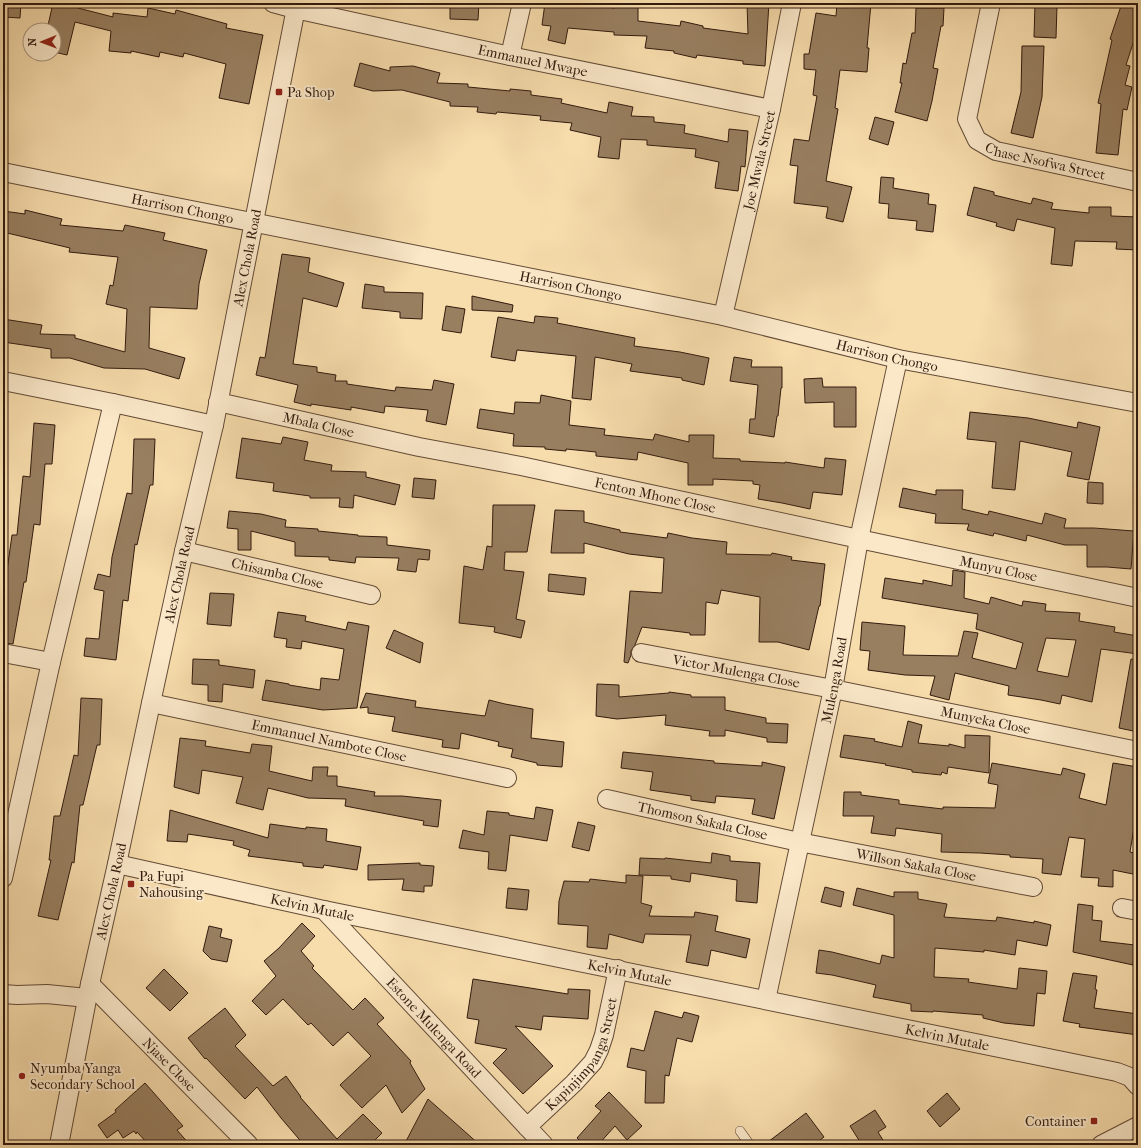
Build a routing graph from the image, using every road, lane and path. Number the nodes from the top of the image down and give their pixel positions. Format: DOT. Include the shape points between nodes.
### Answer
graph roads {
  1 [pos="273,3"];
  2 [pos="522,3"];
  3 [pos="792,3"];
  4 [pos="991,3"];
  5 [pos="296,6"];
  6 [pos="510,56"];
  7 [pos="771,109"];
  8 [pos="3,172"];
  9 [pos="1138,182"];
  10 [pos="254,223"];
  11 [pos="723,316"];
  12 [pos="898,359"];
  13 [pos="3,381"];
  14 [pos="218,402"];
  15 [pos="1138,402"];
  16 [pos="113,403"];
  17 [pos="214,425"];
  18 [pos="451,453"];
  19 [pos="859,539"];
  20 [pos="184,551"];
  21 [pos="370,595"];
  22 [pos="1138,598"];
  23 [pos="3,653"];
  24 [pos="641,654"];
  25 [pos="51,662"];
  26 [pos="832,689"];
  27 [pos="151,703"];
  28 [pos="1138,751"];
  29 [pos="507,778"];
  30 [pos="607,799"];
  31 [pos="799,842"];
  32 [pos="117,864"];
  33 [pos="3,878"];
  34 [pos="1033,887"];
  35 [pos="324,910"];
  36 [pos="618,969"];
  37 [pos="89,991"];
  38 [pos="3,994"];
  39 [pos="766,1000"];
  40 [pos="1138,1086"];
  41 [pos="1138,1126"];
  42 [pos="527,1127"];
  43 [pos="740,1131"];
  44 [pos="58,1145"];
  45 [pos="249,1145"];
  46 [pos="544,1145"];
  47 [pos="750,1145"];
  48 [pos="1100,1145"];
  1 -- 5 [label="street, Emmanuel Mwape"];
  2 -- 6 [label="street"];
  3 -- 7 [label="street, Joe Mwala Street"];
  4 -- 9 [label="street, Chase Nsofwa Street" via="967,119 977,140 996,151"];
  5 -- 6 [label="street, Emmanuel Mwape"];
  5 -- 10 [label="street, Alex Chola Road"];
  6 -- 7 [label="street, Emmanuel Mwape"];
  7 -- 11 [label="street, Joe Mwala Street"];
  8 -- 10 [label="street, Harrison Chongo"];
  10 -- 11 [label="street, Harrison Chongo"];
  10 -- 14 [label="street, Alex Chola Road"];
  11 -- 12 [label="street, Harrison Chongo"];
  12 -- 15 [label="street, Harrison Chongo"];
  12 -- 19 [label="street, Mulenga Road"];
  13 -- 16 [label="street"];
  14 -- 17 [label="street, Alex Chola Road"];
  14 -- 18 [label="street, Mbala Close"];
  16 -- 17 [label="street"];
  16 -- 25 [label="street"];
  17 -- 20 [label="street, Alex Chola Road"];
  18 -- 19 [label="street, Fenton Mhone Close"];
  19 -- 22 [label="street, Munyu Close"];
  19 -- 26 [label="street, Mulenga Road"];
  20 -- 21 [label="street, Chisamba Close"];
  20 -- 27 [label="street, Alex Chola Road"];
  23 -- 25 [label="street"];
  24 -- 26 [label="street, Victor Mulenga Close"];
  25 -- 33 [label="street"];
  26 -- 28 [label="street, Munyeka Close"];
  26 -- 31 [label="street, Mulenga Road"];
  27 -- 29 [label="street, Emmanuel Nambote Close"];
  27 -- 32 [label="street, Alex Chola Road"];
  30 -- 31 [label="street, Thomson Sakala Close"];
  31 -- 34 [label="street, Willson Sakala Close"];
  31 -- 39 [label="street, Mulenga Road"];
  32 -- 35 [label="street, Kelvin Mutale"];
  32 -- 37 [label="street, Alex Chola Road"];
  35 -- 36 [label="street, Kelvin Mutale"];
  35 -- 42 [label="street, Estone Mulenga Road"];
  36 -- 39 [label="street, Kelvin Mutale"];
  36 -- 42 [label="street, Kapinjimpanga Street" via="604,1035 593,1062"];
  37 -- 38 [label="street"];
  37 -- 44 [label="street, Alex Chola Road"];
  37 -- 45 [label="street, Njase Close"];
  39 -- 40 [label="street, Kelvin Mutale" via="1117,1072 1130,1077"];
  41 -- 48 [label="street"];
  42 -- 46 [label="street, Estone Mulenga Road"];
  43 -- 47 [label="lane"];
}
